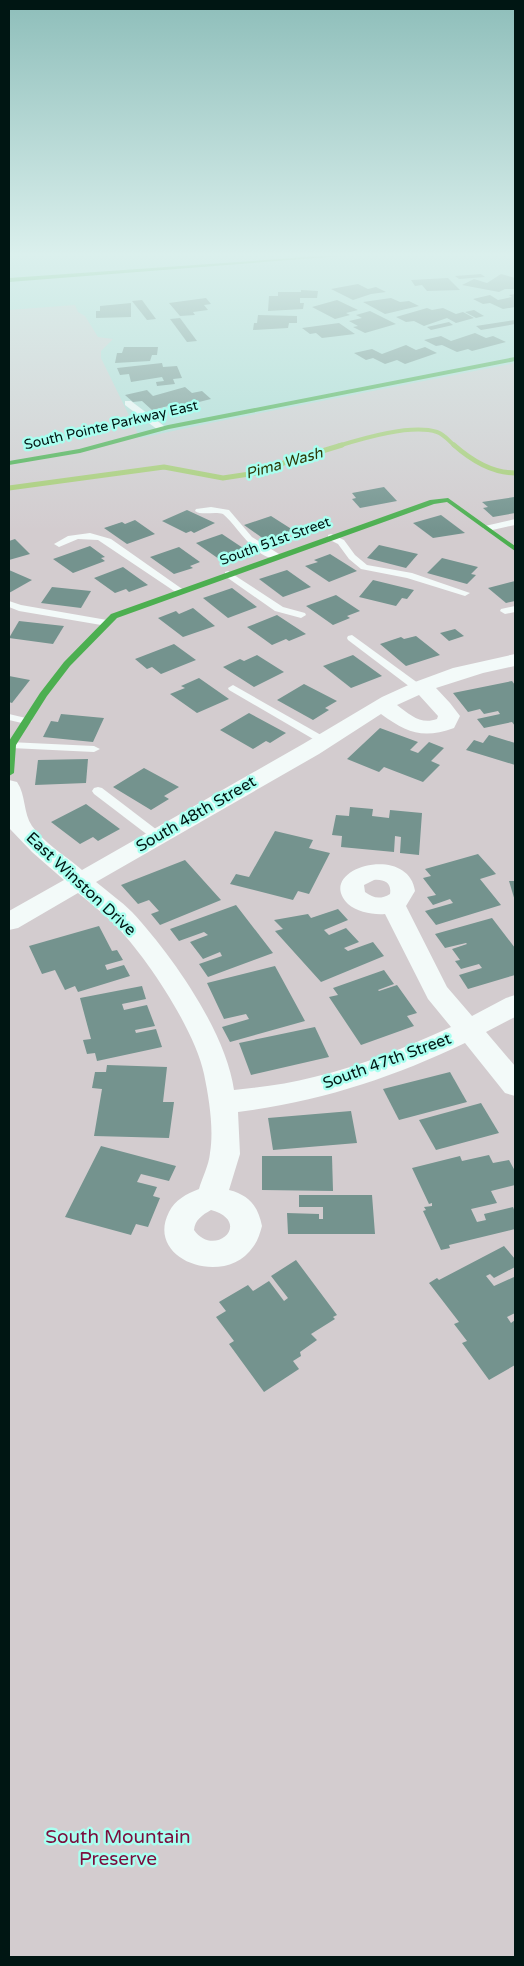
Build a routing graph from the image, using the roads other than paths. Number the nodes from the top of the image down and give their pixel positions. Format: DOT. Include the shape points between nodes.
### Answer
graph roads {
  1 [pos="515,351"];
  2 [pos="515,359"];
  3 [pos="246,400"];
  4 [pos="128,403"];
  5 [pos="255,409"];
  6 [pos="150,420"];
  7 [pos="161,428"];
  8 [pos="86,437"];
  9 [pos="68,441"];
  10 [pos="9,452"];
  11 [pos="9,463"];
  12 [pos="199,511"];
  13 [pos="515,522"];
  14 [pos="488,528"];
  15 [pos="331,537"];
  16 [pos="60,544"];
  17 [pos="515,549"];
  18 [pos="276,556"];
  19 [pos="228,574"];
  20 [pos="180,591"];
  21 [pos="465,592"];
  22 [pos="9,604"];
  23 [pos="301,614"];
  24 [pos="111,620"];
  25 [pos="352,638"];
  26 [pos="515,660"];
  27 [pos="420,687"];
  28 [pos="233,688"];
  29 [pos="383,705"];
  30 [pos="9,717"];
  31 [pos="26,721"];
  32 [pos="324,741"];
  33 [pos="11,745"];
  34 [pos="94,749"];
  35 [pos="9,773"];
  36 [pos="9,787"];
  37 [pos="98,791"];
  38 [pos="157,836"];
  39 [pos="81,881"];
  40 [pos="392,904"];
  41 [pos="9,922"];
  42 [pos="515,1005"];
  43 [pos="469,1031"];
  44 [pos="515,1086"];
  45 [pos="222,1103"];
  46 [pos="211,1198"];
  1 -- 3 [label="main road, South Pointe Parkway East"];
  2 -- 5 [label="main road, South Pointe Parkway East"];
  3 -- 5 [label="main road"];
  3 -- 6 [label="main road, South Pointe Parkway East"];
  4 -- 6 [label="lane"];
  5 -- 7 [label="main road, South Pointe Parkway East"];
  6 -- 7 [label="lane"];
  6 -- 8 [label="main road, South Pointe Parkway East"];
  7 -- 11 [label="main road, South Pointe Parkway East" via="80,451"];
  9 -- 10 [label="main road, South Pointe Parkway East"];
  12 -- 18 [label="lane" via="220,509 229,513 249,539"];
  13 -- 14 [label="lane"];
  14 -- 15 [label="main road, South 51st Street" via="448,500 433,502"];
  14 -- 17 [label="main road"];
  15 -- 18 [label="main road, South 51st Street"];
  15 -- 21 [label="lane" via="342,542 364,567 409,575"];
  16 -- 20 [label="lane" via="81,536 97,536"];
  18 -- 19 [label="main road, South 51st Street"];
  19 -- 20 [label="main road, South 51st Street"];
  19 -- 23 [label="lane" via="279,609"];
  20 -- 24 [label="main road, South 51st Street"];
  22 -- 24 [label="lane"];
  24 -- 31 [label="main road" via="67,664"];
  25 -- 27 [label="lane"];
  26 -- 27 [label="street, South 48th Street" via="474,669"];
  27 -- 29 [label="street, South 48th Street"];
  27 -- 29 [label="street" via="443,707 449,716 446,723 436,728 421,729"];
  28 -- 32 [label="lane"];
  29 -- 32 [label="street, South 48th Street"];
  30 -- 31 [label="lane"];
  31 -- 33 [label="main road"];
  32 -- 38 [label="street, South 48th Street"];
  33 -- 34 [label="lane"];
  33 -- 35 [label="main road"];
  36 -- 39 [label="street, East Winston Drive" via="22,829"];
  37 -- 38 [label="lane"];
  38 -- 39 [label="street, South 48th Street"];
  39 -- 41 [label="street, South 48th Street"];
  39 -- 45 [label="street, East Winston Drive" via="122,917 155,956 182,996 218,1073"];
  40 -- 43 [label="street" via="437,992"];
  42 -- 43 [label="street, South 47th Street"];
  43 -- 44 [label="street"];
  43 -- 45 [label="street, South 47th Street" via="344,1079 283,1095"];
  45 -- 46 [label="street, East Winston Drive" via="225,1154"];
}
